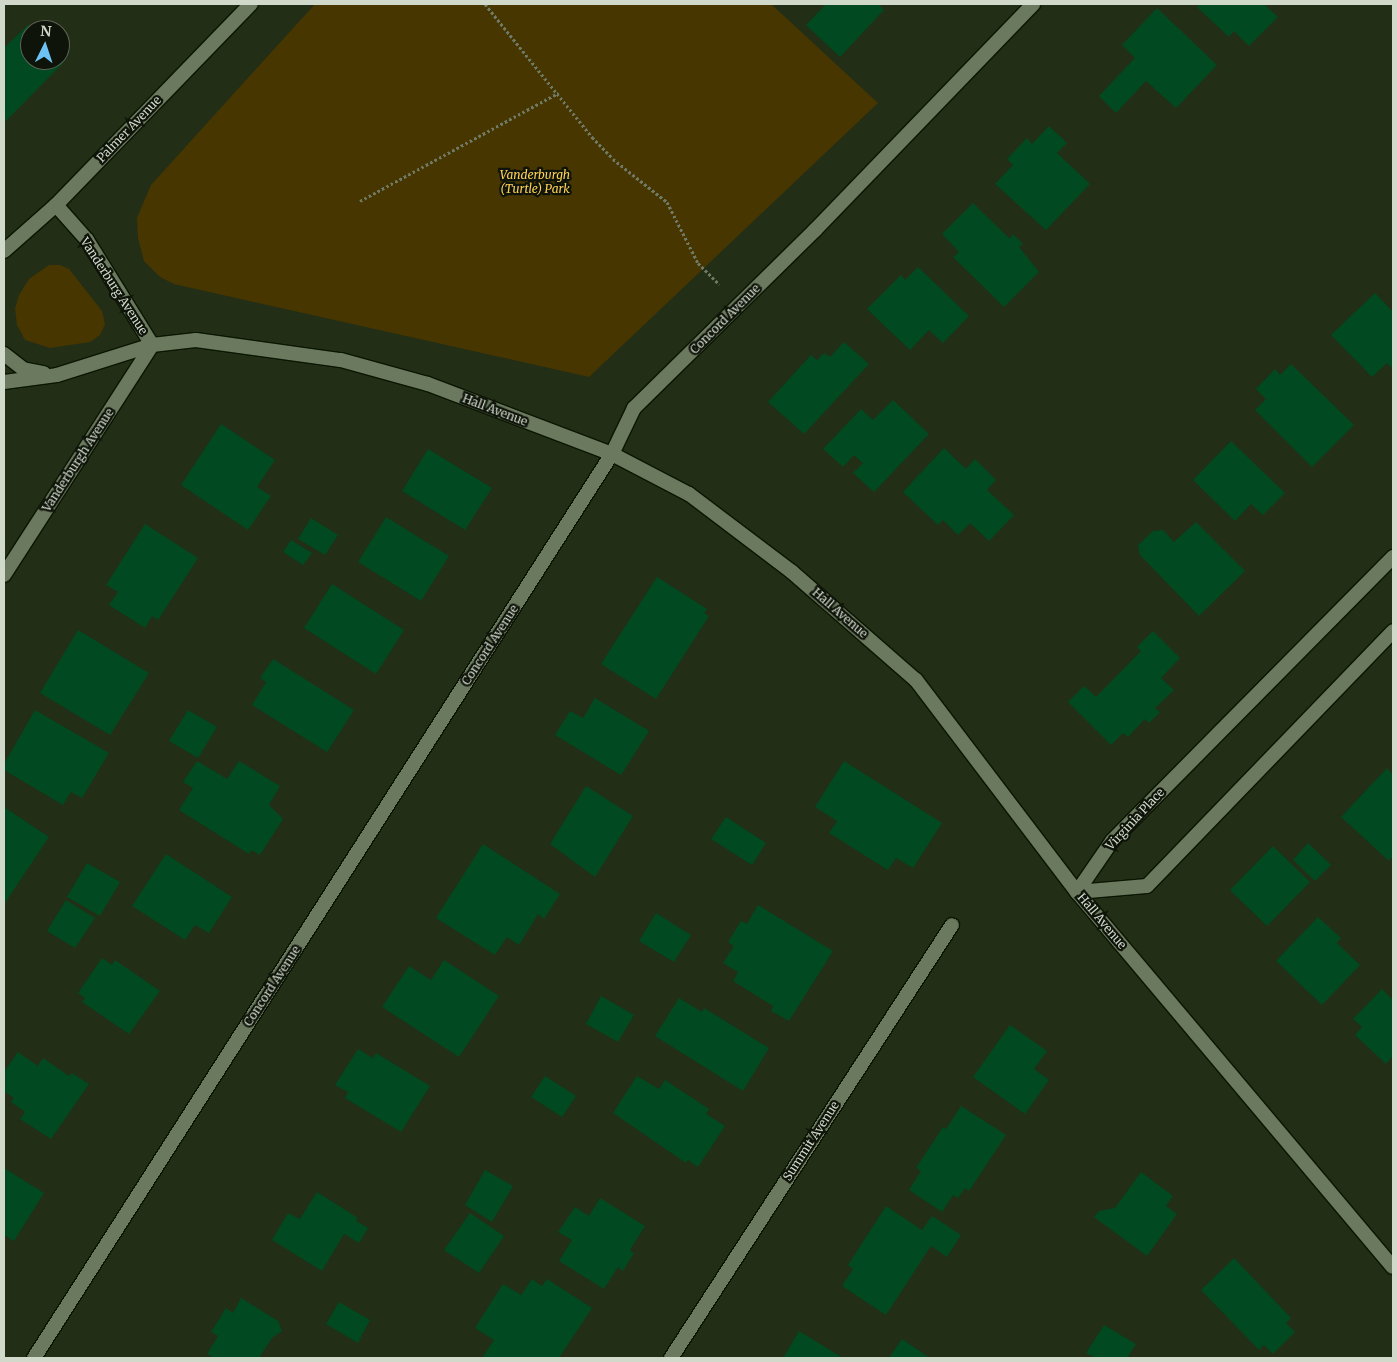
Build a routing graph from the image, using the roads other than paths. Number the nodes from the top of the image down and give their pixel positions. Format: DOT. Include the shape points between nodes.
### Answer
graph roads {
  1 [pos="252,4"];
  2 [pos="1033,4"];
  3 [pos="56,205"];
  4 [pos="4,251"];
  5 [pos="152,345"];
  6 [pos="4,354"];
  7 [pos="57,376"];
  8 [pos="4,382"];
  9 [pos="612,454"];
  10 [pos="1393,557"];
  11 [pos="4,575"];
  12 [pos="1393,632"];
  13 [pos="1077,892"];
  14 [pos="952,925"];
  15 [pos="1393,1267"];
  16 [pos="34,1358"];
  17 [pos="672,1358"];
  1 -- 3 [label="street, Palmer Avenue"];
  2 -- 9 [label="street, Concord Avenue" via="634,408"];
  3 -- 4 [label="street, Palmer Avenue"];
  3 -- 5 [label="street, Vanderburg Avenue" via="86,240"];
  5 -- 7 [label="street, Hall Avenue"];
  5 -- 9 [label="street, Hall Avenue" via="196,340 341,360 428,384"];
  5 -- 11 [label="street, Vanderburgh Avenue"];
  6 -- 7 [label="street, Hall Avenue" via="23,369"];
  7 -- 8 [label="street, Hall Avenue"];
  9 -- 13 [label="street, Hall Avenue" via="689,494 792,572 916,680"];
  9 -- 16 [label="street, Concord Avenue"];
  10 -- 13 [label="street, Virginia Place" via="1112,841"];
  12 -- 13 [label="street" via="1148,886"];
  13 -- 15 [label="street, Hall Avenue"];
  14 -- 17 [label="street, Summit Avenue"];
}
